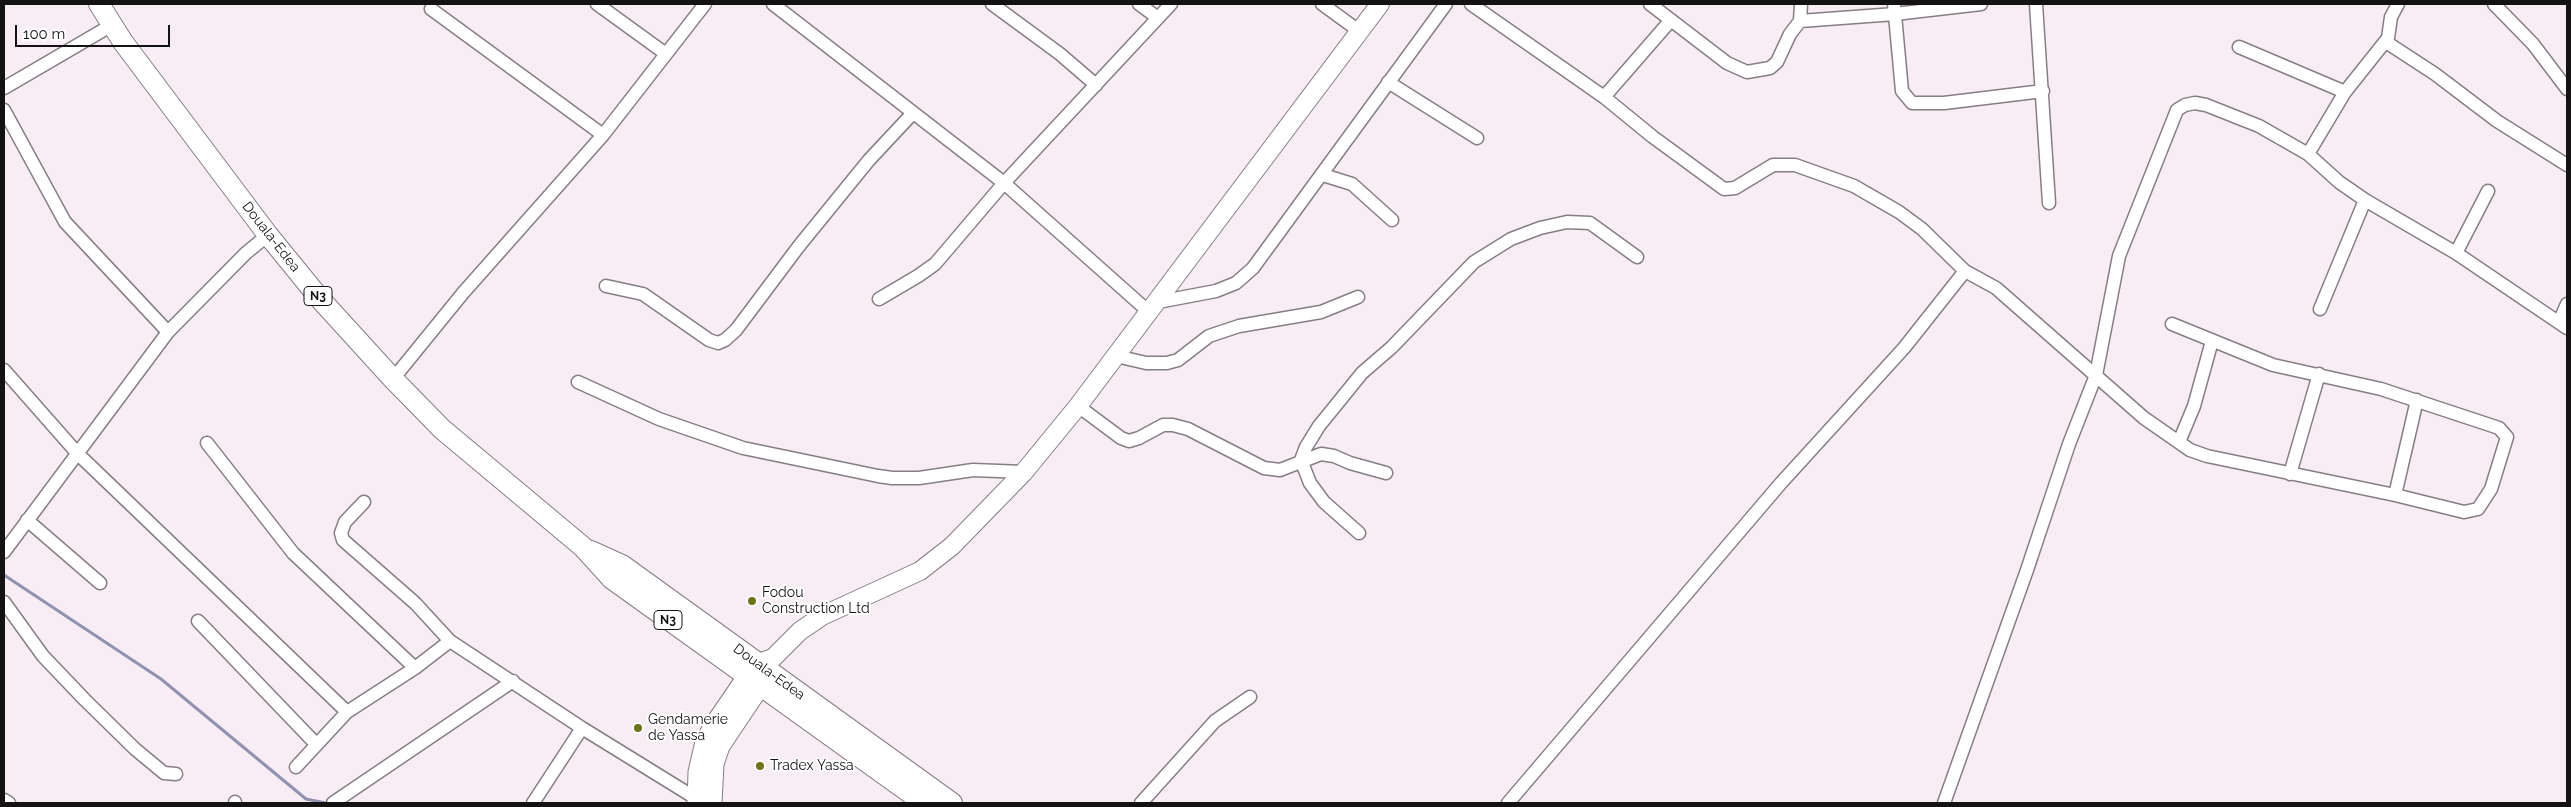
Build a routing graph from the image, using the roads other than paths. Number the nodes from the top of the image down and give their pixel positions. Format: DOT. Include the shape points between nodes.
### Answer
graph roads {
  1 [pos="99,4"];
  2 [pos="597,4"];
  3 [pos="705,4"];
  4 [pos="773,4"];
  5 [pos="992,4"];
  6 [pos="1139,4"];
  7 [pos="1171,4"];
  8 [pos="1322,4"];
  9 [pos="1380,4"];
  10 [pos="1446,4"];
  11 [pos="1471,4"];
  12 [pos="1650,4"];
  13 [pos="1800,4"];
  14 [pos="1981,4"];
  15 [pos="2036,4"];
  16 [pos="2398,4"];
  17 [pos="2494,4"];
  18 [pos="431,9"];
  19 [pos="1894,9"];
  20 [pos="1158,18"];
  21 [pos="1671,20"];
  22 [pos="1800,21"];
  23 [pos="112,25"];
  24 [pos="1359,31"];
  25 [pos="2386,42"];
  26 [pos="2239,47"];
  27 [pos="666,54"];
  28 [pos="1388,82"];
  29 [pos="1096,85"];
  30 [pos="4,88"];
  31 [pos="2567,89"];
  32 [pos="2043,92"];
  33 [pos="2345,92"];
  34 [pos="1604,97"];
  35 [pos="4,110"];
  36 [pos="914,113"];
  37 [pos="603,135"];
  38 [pos="1476,138"];
  39 [pos="2308,154"];
  40 [pos="2567,165"];
  41 [pos="1323,175"];
  42 [pos="1004,183"];
  43 [pos="2488,191"];
  44 [pos="2364,200"];
  45 [pos="2049,203"];
  46 [pos="1392,220"];
  47 [pos="268,235"];
  48 [pos="2456,253"];
  49 [pos="1637,256"];
  50 [pos="1965,272"];
  51 [pos="606,286"];
  52 [pos="1358,297"];
  53 [pos="879,299"];
  54 [pos="2567,304"];
  55 [pos="1153,307"];
  56 [pos="2320,308"];
  57 [pos="2172,324"];
  58 [pos="2563,325"];
  59 [pos="168,332"];
  60 [pos="2212,341"];
  61 [pos="1116,356"];
  62 [pos="4,370"];
  63 [pos="2319,374"];
  64 [pos="2096,375"];
  65 [pos="393,379"];
  66 [pos="578,382"];
  67 [pos="2417,400"];
  68 [pos="1078,406"];
  69 [pos="2179,442"];
  70 [pos="207,443"];
  71 [pos="78,454"];
  72 [pos="1301,460"];
  73 [pos="1024,472"];
  74 [pos="1386,473"];
  75 [pos="2290,474"];
  76 [pos="2395,495"];
  77 [pos="364,502"];
  78 [pos="27,520"];
  79 [pos="1359,533"];
  80 [pos="4,552"];
  81 [pos="100,583"];
  82 [pos="4,602"];
  83 [pos="198,620"];
  84 [pos="450,641"];
  85 [pos="415,668"];
  86 [pos="761,671"];
  87 [pos="513,681"];
  88 [pos="1250,697"];
  89 [pos="347,712"];
  90 [pos="582,728"];
  91 [pos="316,744"];
  92 [pos="296,767"];
  93 [pos="176,774"];
  94 [pos="4,800"];
  95 [pos="338,800"];
  96 [pos="702,802"];
  97 [pos="9,803"];
  98 [pos="533,803"];
  99 [pos="924,803"];
  100 [pos="952,803"];
  101 [pos="1141,803"];
  102 [pos="1508,803"];
  103 [pos="1944,803"];
  1 -- 23 [label="highway, Douala-Edea / N3"];
  2 -- 27 [label="street"];
  3 -- 27 [label="street"];
  4 -- 36 [label="street"];
  5 -- 29 [label="street"];
  6 -- 20 [label="street"];
  7 -- 20 [label="street"];
  8 -- 24 [label="street"];
  9 -- 24 [label="main road"];
  10 -- 28 [label="street"];
  11 -- 34 [label="street"];
  12 -- 21 [label="street"];
  13 -- 22 [label="street"];
  14 -- 19 [label="street"];
  15 -- 32 [label="street"];
  16 -- 25 [label="street" via="2391,17"];
  17 -- 31 [label="street" via="2533,44"];
  18 -- 37 [label="street"];
  19 -- 22 [label="street"];
  19 -- 32 [label="street" via="1902,91 1912,103 1944,103"];
  20 -- 29 [label="street"];
  21 -- 22 [label="street" via="1727,63 1747,72 1770,68 1777,62"];
  21 -- 34 [label="street"];
  23 -- 30 [label="street"];
  23 -- 47 [label="highway, Douala-Edea / N3"];
  24 -- 55 [label="main road"];
  25 -- 33 [label="street"];
  25 -- 40 [label="street" via="2435,74 2496,121"];
  26 -- 33 [label="street"];
  27 -- 37 [label="street"];
  28 -- 38 [label="street"];
  28 -- 41 [label="street"];
  29 -- 42 [label="street"];
  32 -- 45 [label="street"];
  33 -- 39 [label="street"];
  34 -- 50 [label="street" via="1724,190 1735,188 1773,165 1795,165 1829,176 1854,186 1907,218"];
  35 -- 59 [label="street" via="64,222"];
  36 -- 42 [label="street"];
  36 -- 51 [label="street" via="868,160 725,340 718,343 709,340 643,294"];
  37 -- 65 [label="street"];
  39 -- 44 [label="street"];
  39 -- 64 [label="street" via="2259,126 2206,105 2195,103 2177,110 2119,256"];
  41 -- 46 [label="street" via="1352,184"];
  41 -- 55 [label="street" via="1253,268 1236,283"];
  42 -- 53 [label="street" via="935,264"];
  42 -- 55 [label="street"];
  43 -- 48 [label="street"];
  44 -- 48 [label="street"];
  44 -- 56 [label="street"];
  47 -- 59 [label="street"];
  47 -- 65 [label="highway, Douala-Edea / N3" via="321,300"];
  48 -- 58 [label="street"];
  49 -- 72 [label="street" via="1590,223 1567,222 1511,239 1474,262 1392,347 1362,373 1319,426"];
  50 -- 64 [label="street" via="1996,288"];
  50 -- 102 [label="street" via="1904,348 1781,483"];
  52 -- 61 [label="street" via="1321,312 1239,326 1209,336 1178,360 1167,363 1146,363"];
  54 -- 58 [label="street"];
  55 -- 61 [label="main road"];
  57 -- 60 [label="street"];
  59 -- 71 [label="street"];
  60 -- 63 [label="street" via="2273,365"];
  60 -- 69 [label="street" via="2194,406"];
  61 -- 68 [label="main road"];
  62 -- 71 [label="street"];
  63 -- 67 [label="street"];
  63 -- 75 [label="street"];
  64 -- 69 [label="street" via="2144,418"];
  64 -- 103 [label="street" via="2068,444"];
  65 -- 86 [label="highway, Douala-Edea / N3" via="442,429 582,547 622,565"];
  66 -- 73 [label="street" via="659,419 743,448 878,476 919,478 973,470"];
  67 -- 76 [label="street"];
  67 -- 76 [label="street" via="2499,428 2507,437 2491,489 2478,509 2464,512"];
  68 -- 72 [label="street" via="1120,438 1129,441 1163,425 1173,425 1188,429 1264,468 1280,470"];
  68 -- 73 [label="main road"];
  69 -- 75 [label="street" via="2207,456"];
  70 -- 85 [label="street" via="293,553"];
  71 -- 78 [label="street"];
  71 -- 89 [label="street"];
  72 -- 74 [label="street" via="1321,454"];
  72 -- 79 [label="street" via="1310,483 1324,502"];
  73 -- 86 [label="main road" via="952,546 920,571 822,616 800,631"];
  75 -- 76 [label="street"];
  77 -- 84 [label="street" via="346,522 341,533 343,540 415,603"];
  78 -- 80 [label="street"];
  78 -- 81 [label="street"];
  82 -- 93 [label="street" via="43,656 85,700 135,749 164,772"];
  83 -- 91 [label="street"];
  84 -- 85 [label="street"];
  84 -- 87 [label="street"];
  85 -- 89 [label="street"];
  86 -- 96 [label="main road" via="720,746"];
  86 -- 99 [label="highway, Douala-Edea / N3"];
  86 -- 100 [label="highway, Douala-Edea / N3"];
  87 -- 90 [label="street"];
  87 -- 95 [label="street"];
  88 -- 101 [label="street" via="1215,721"];
  89 -- 91 [label="street"];
  90 -- 96 [label="street"];
  90 -- 98 [label="street"];
  91 -- 92 [label="street"];
  94 -- 97 [label="street"];
}
